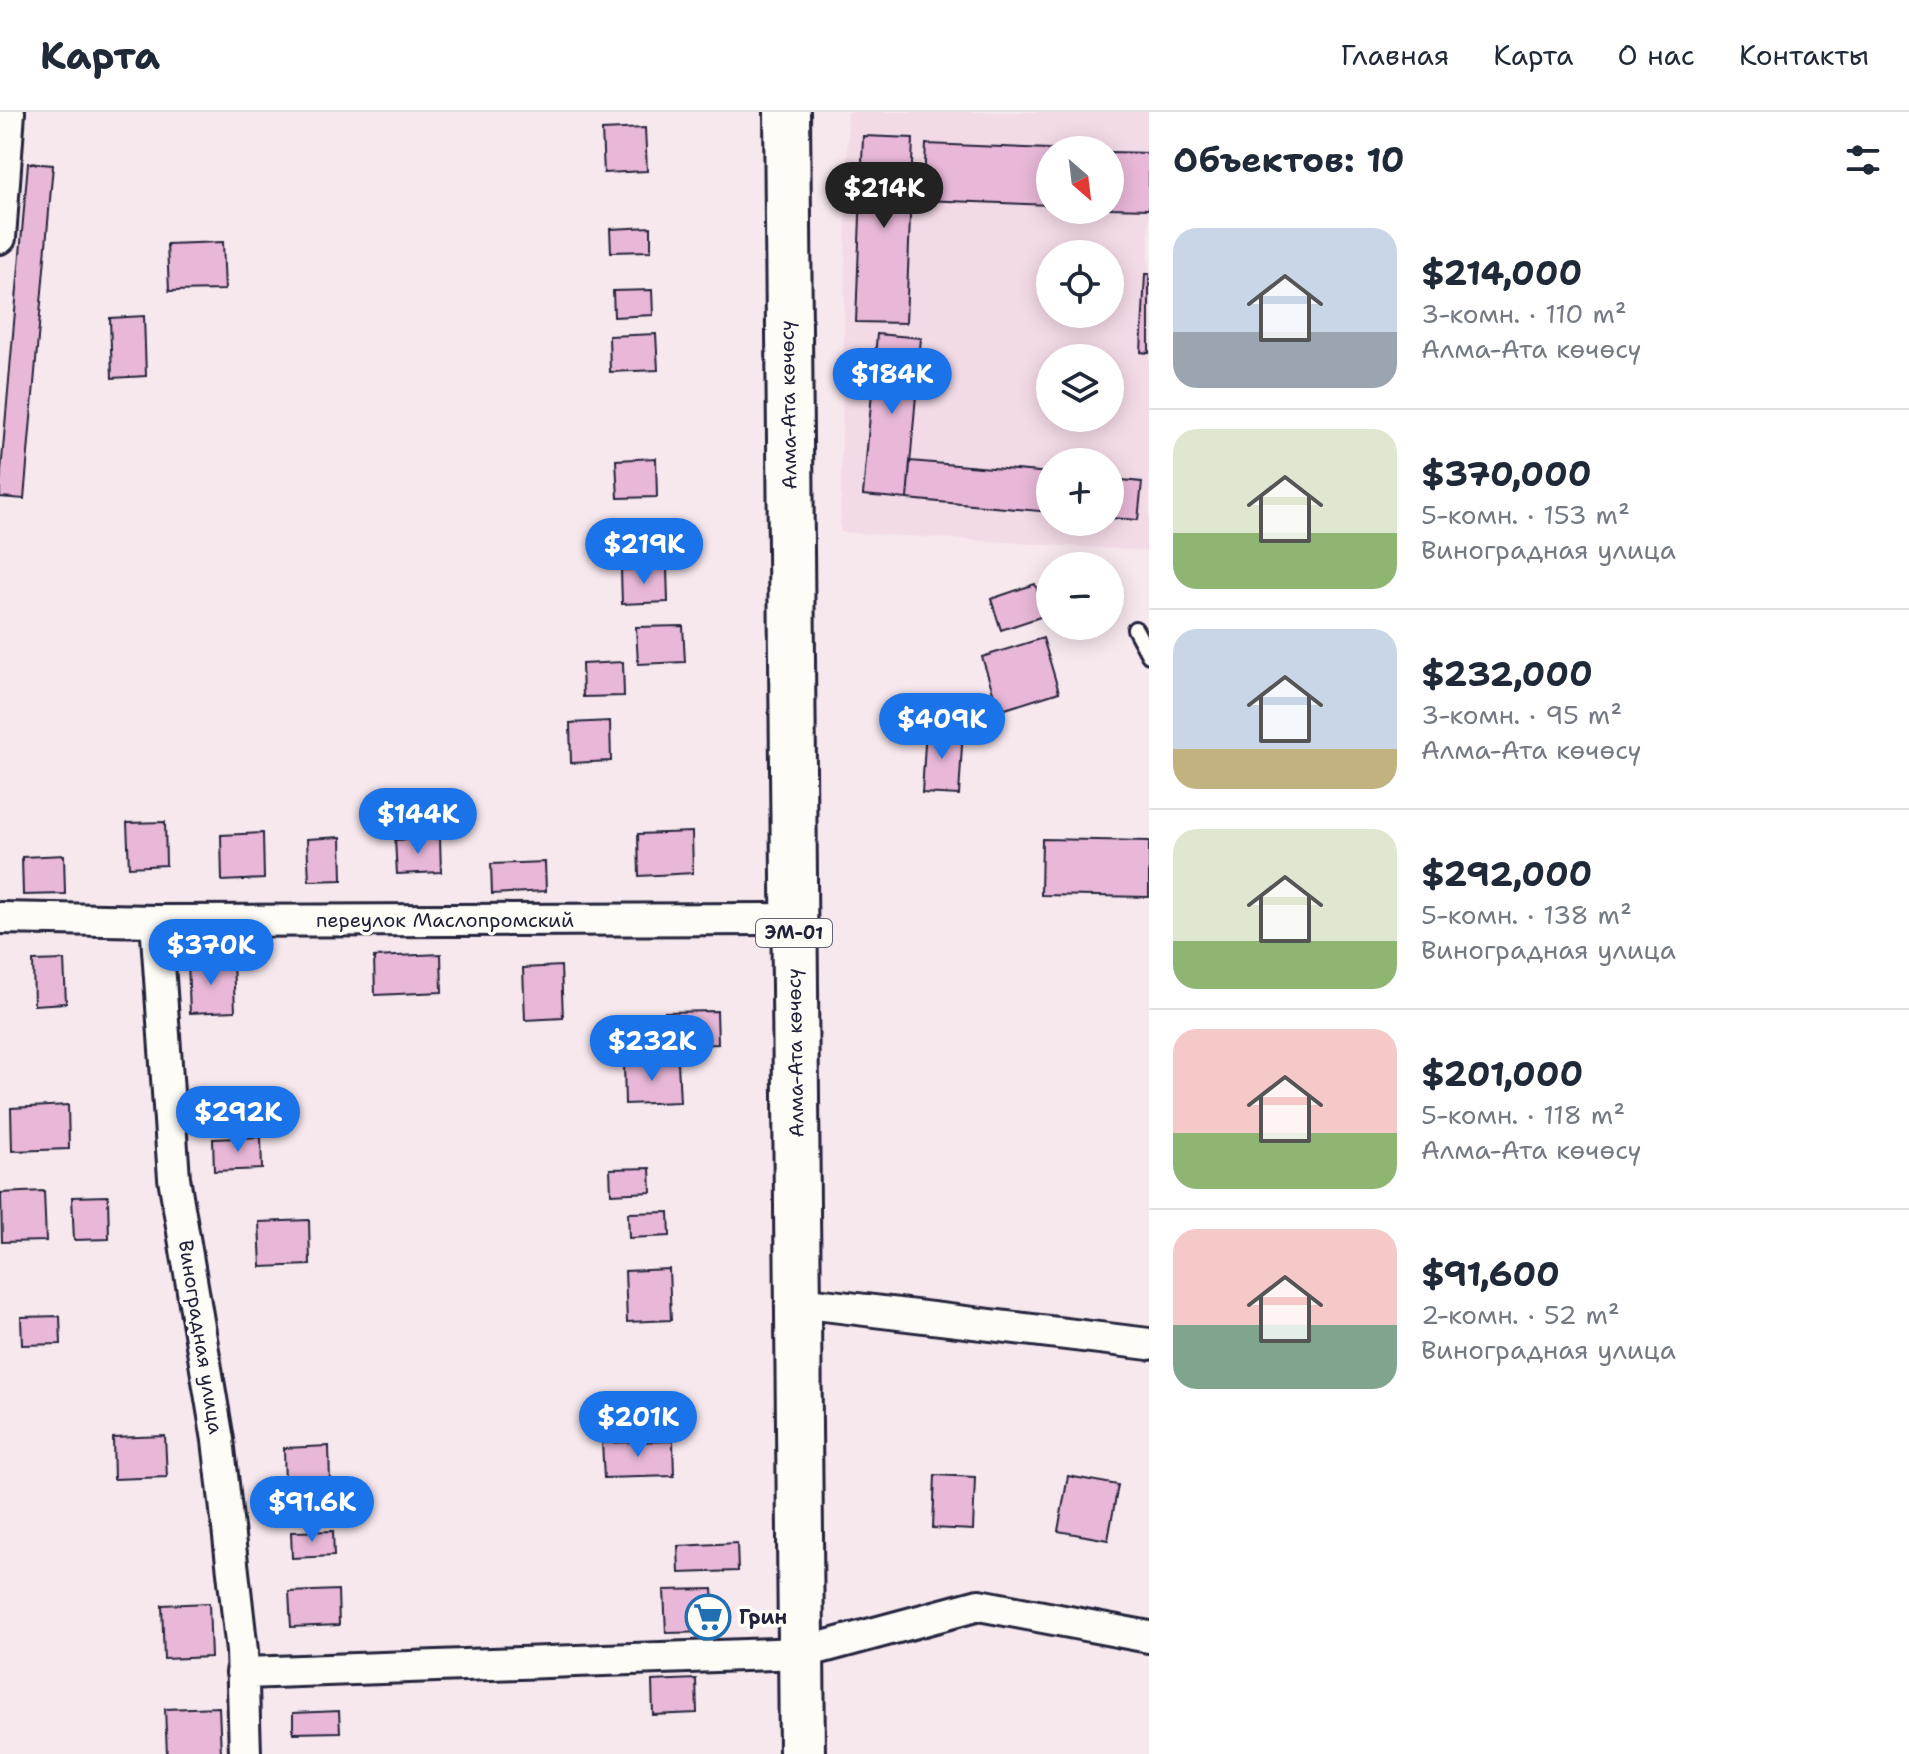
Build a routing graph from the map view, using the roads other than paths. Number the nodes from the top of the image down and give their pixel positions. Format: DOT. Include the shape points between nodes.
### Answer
graph roads {
  1 [pos="9,112"];
  2 [pos="787,112"];
  3 [pos="0,238"];
  4 [pos="1135,629"];
  5 [pos="1149,655"];
  6 [pos="0,918"];
  7 [pos="793,919"];
  8 [pos="156,921"];
  9 [pos="799,1302"];
  10 [pos="1149,1344"];
  11 [pos="1149,1637"];
  12 [pos="801,1653"];
  13 [pos="242,1673"];
  14 [pos="245,1754"];
  15 [pos="802,1754"];
  1 -- 3 [label="street"];
  2 -- 7 [label="highway, Алма-Ата көчөсү / ЭМ-01"];
  4 -- 5 [label="lane"];
  6 -- 8 [label="street, переулок Маслопромский"];
  7 -- 8 [label="street, переулок Маслопромский"];
  7 -- 9 [label="highway, Алма-Ата көчөсү / ЭМ-01"];
  8 -- 13 [label="street, Виноградная улица" via="174,1178 218,1440"];
  9 -- 10 [label="street"];
  9 -- 12 [label="highway, Алма-Ата көчөсү / ЭМ-01"];
  11 -- 12 [label="street" via="979,1605"];
  12 -- 13 [label="street"];
  12 -- 15 [label="highway, Алма-Ата көчөсү / ЭМ-01"];
  13 -- 14 [label="street, Виноградная улица"];
}
